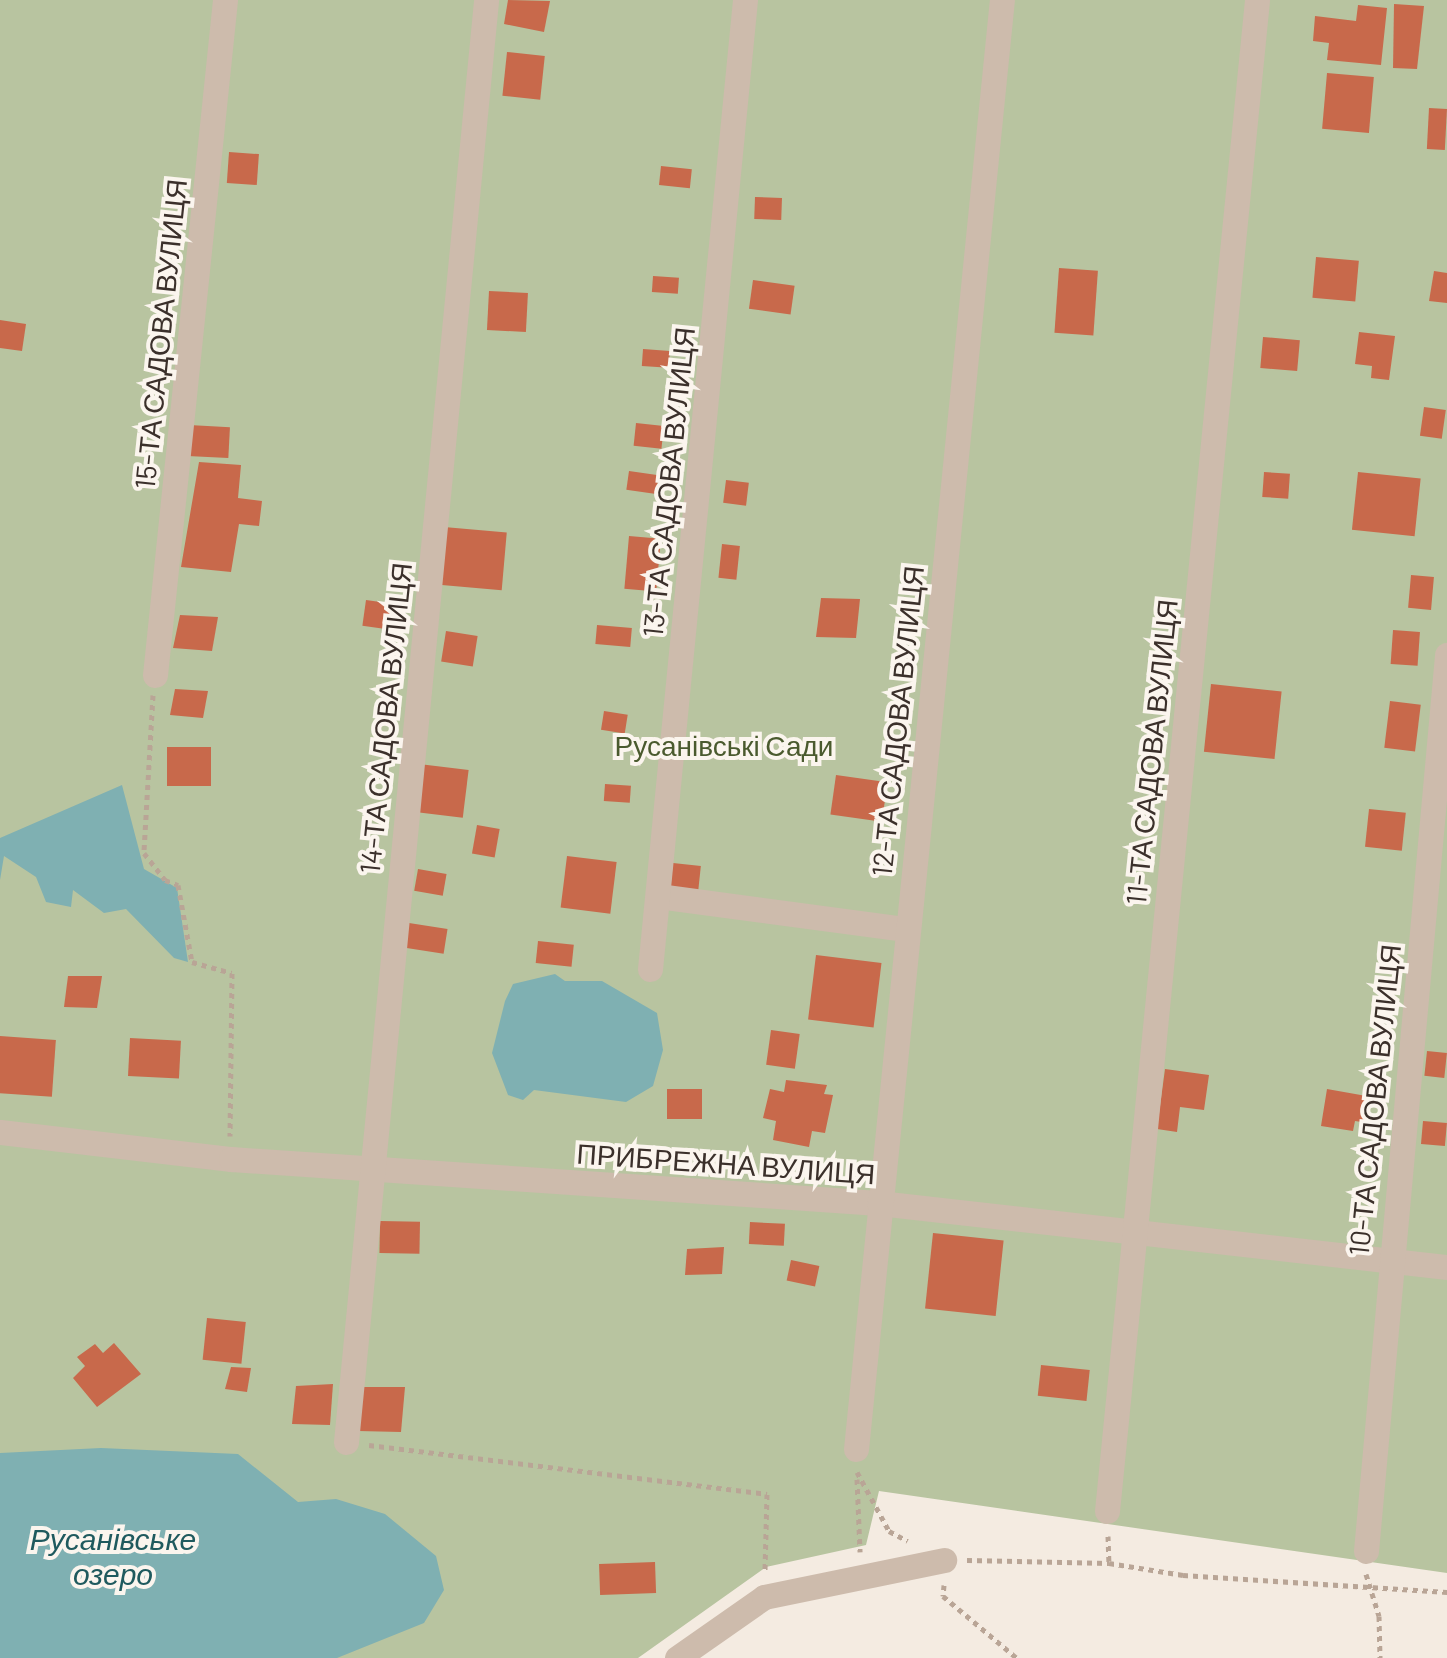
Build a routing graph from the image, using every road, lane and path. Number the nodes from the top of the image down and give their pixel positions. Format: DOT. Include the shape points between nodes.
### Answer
graph roads {
  1 [pos="225,0"];
  2 [pos="486,0"];
  3 [pos="745,0"];
  4 [pos="1002,0"];
  5 [pos="1257,0"];
  6 [pos="1447,655"];
  7 [pos="154,675"];
  8 [pos="658,896"];
  9 [pos="906,928"];
  10 [pos="650,969"];
  11 [pos="0,1132"];
  12 [pos="231,1159"];
  13 [pos="371,1170"];
  14 [pos="879,1204"];
  15 [pos="1134,1230"];
  16 [pos="1388,1260"];
  17 [pos="1447,1267"];
  18 [pos="346,1442"];
  19 [pos="856,1449"];
  20 [pos="858,1477"];
  21 [pos="1108,1511"];
  22 [pos="1366,1550"];
  23 [pos="944,1560"];
  24 [pos="861,1576"];
  25 [pos="1366,1585"];
  26 [pos="1447,1592"];
  27 [pos="764,1597"];
  28 [pos="677,1658"];
  29 [pos="1380,1658"];
  1 -- 7 [label="street, 15-ТА САДОВА ВУЛИЦЯ"];
  2 -- 13 [label="street, 14-ТА САДОВА ВУЛИЦЯ"];
  3 -- 8 [label="street, 13-ТА САДОВА ВУЛИЦЯ"];
  4 -- 9 [label="street, 12-ТА САДОВА ВУЛИЦЯ"];
  5 -- 15 [label="street, 11-ТА САДОВА ВУЛИЦЯ"];
  6 -- 16 [label="street, 10-ТА САДОВА ВУЛИЦЯ"];
  7 -- 12 [label="path" via="144,853 165,880 178,884 192,962 232,973"];
  8 -- 9 [label="street"];
  8 -- 10 [label="street, 13-ТА САДОВА ВУЛИЦЯ"];
  9 -- 14 [label="street, 12-ТА САДОВА ВУЛИЦЯ"];
  11 -- 12 [label="street, ПРИБРЕЖНА ВУЛИЦЯ"];
  12 -- 13 [label="street, ПРИБРЕЖНА ВУЛИЦЯ"];
  13 -- 14 [label="street, ПРИБРЕЖНА ВУЛИЦЯ"];
  13 -- 18 [label="street, 14-ТА САДОВА ВУЛИЦЯ"];
  14 -- 15 [label="street, ПРИБРЕЖНА ВУЛИЦЯ"];
  14 -- 19 [label="street, 12-ТА САДОВА ВУЛИЦЯ"];
  15 -- 16 [label="street, ПРИБРЕЖНА ВУЛИЦЯ"];
  15 -- 21 [label="street, 11-ТА САДОВА ВУЛИЦЯ"];
  16 -- 17 [label="street, ПРИБРЕЖНА ВУЛИЦЯ"];
  16 -- 22 [label="street, 10-ТА САДОВА ВУЛИЦЯ"];
  18 -- 27 [label="path" via="767,1494"];
  20 -- 24 [label="path"];
  23 -- 24 [label="street"];
  23 -- 25 [label="path" via="1110,1563 1183,1575"];
  24 -- 27 [label="street"];
  25 -- 26 [label="path"];
  25 -- 29 [label="path" via="1379,1616"];
  27 -- 28 [label="street"];
}
